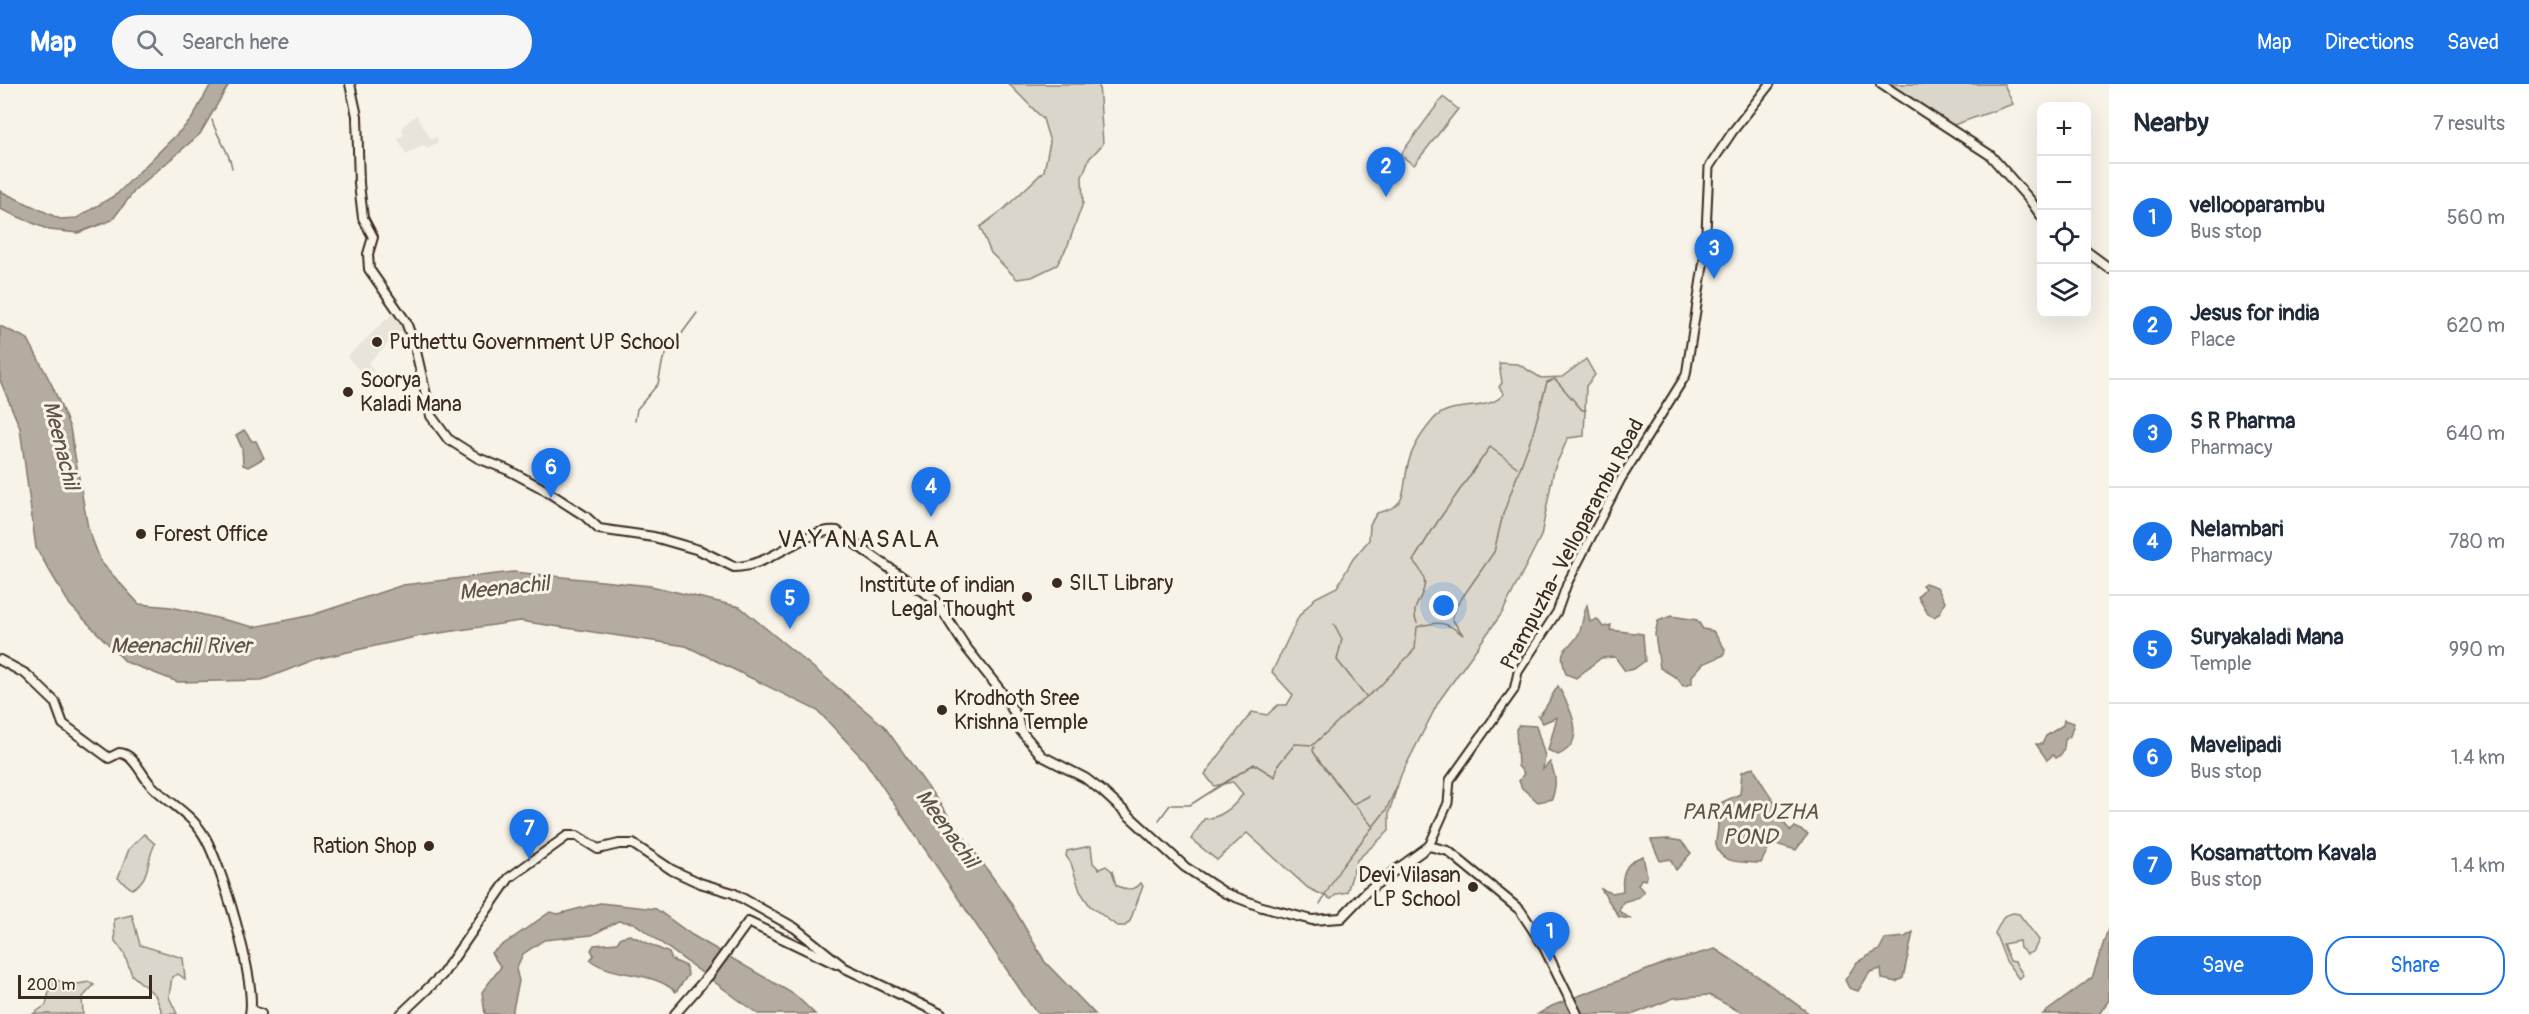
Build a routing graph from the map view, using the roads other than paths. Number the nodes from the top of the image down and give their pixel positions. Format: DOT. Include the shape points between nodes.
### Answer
graph roads {
  1 [pos="350,84"];
  2 [pos="1770,84"];
  3 [pos="1881,84"];
  4 [pos="2037,210"];
  5 [pos="2091,255"];
  6 [pos="2109,268"];
  7 [pos="0,660"];
  8 [pos="1429,846"];
  9 [pos="845,968"];
  10 [pos="250,1012"];
  11 [pos="261,1014"];
  12 [pos="401,1014"];
  13 [pos="675,1014"];
  14 [pos="941,1014"];
  15 [pos="1577,1014"];
  1 -- 8 [label="main road" via="357,116 363,218 373,237 369,269 406,322 431,416 455,444 540,487 599,529 654,537 699,550 734,567 778,555 818,533 837,531 936,601 1000,690 1016,715 1020,731 1042,756 1102,791 1185,867 1225,893 1312,920 1341,918 1367,891"];
  2 -- 8 [label="street, Prampuzha- Velloparambu Road" via="1709,167 1705,253 1686,375 1621,479 1567,584 1557,612 1518,672 1514,690 1450,780 1448,804"];
  3 -- 4 [label="main road" via="1990,155"];
  5 -- 6 [label="main road"];
  7 -- 10 [label="main road" via="26,674 55,702 63,724 97,752 109,758 119,753 129,756 160,795 202,833 229,894 244,961"];
  8 -- 15 [label="main road" via="1448,851 1520,910 1543,945"];
  9 -- 12 [label="main road" via="795,928 733,892 672,870 633,844 598,849 577,836 567,836 509,878 442,975"];
  9 -- 13 [label="main road" via="748,922"];
  9 -- 14 [label="main road"];
  10 -- 11 [label="main road"];
}
